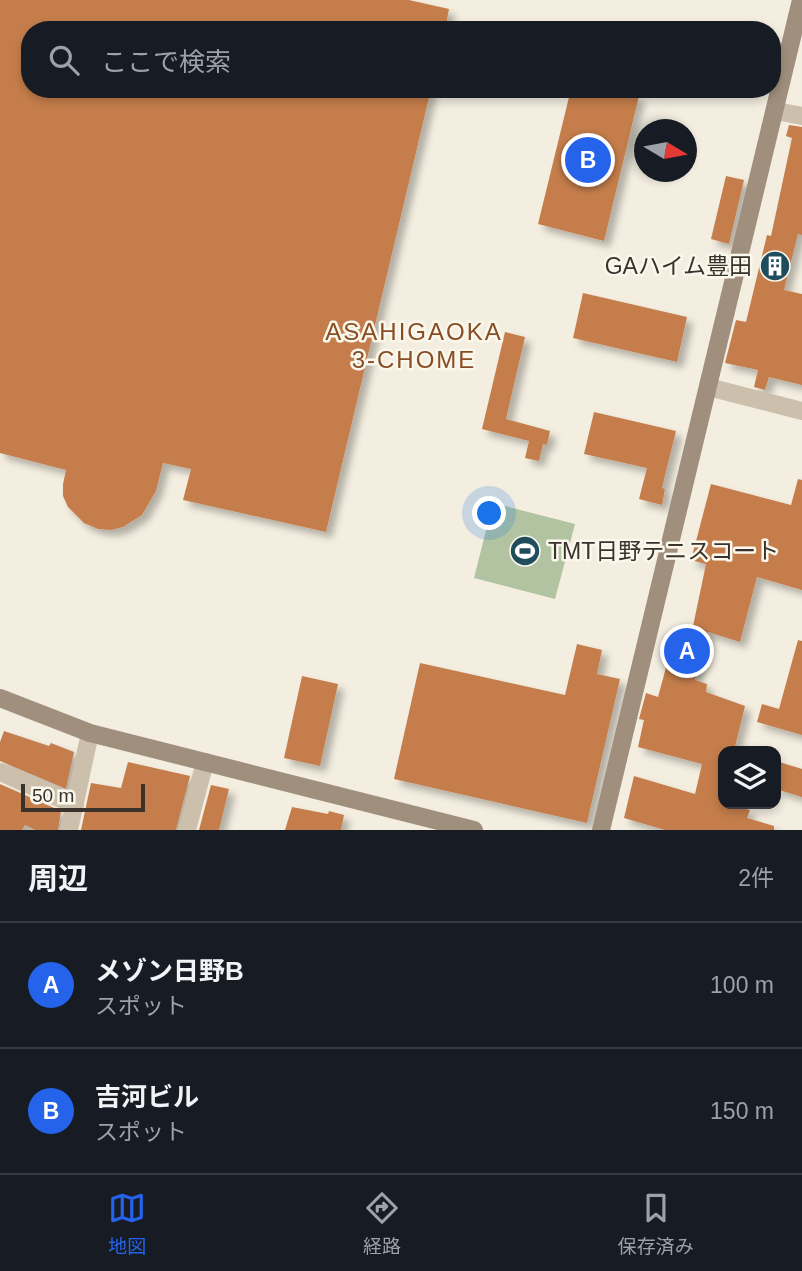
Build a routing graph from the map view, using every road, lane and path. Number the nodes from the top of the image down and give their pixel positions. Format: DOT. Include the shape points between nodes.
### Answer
graph roads {
  1 [pos="802,0"];
  2 [pos="781,90"];
  3 [pos="779,98"];
  4 [pos="776,111"];
  5 [pos="802,117"];
  6 [pos="708,387"];
  7 [pos="802,411"];
  8 [pos="0,698"];
  9 [pos="90,733"];
  10 [pos="205,762"];
  11 [pos="0,772"];
  12 [pos="75,805"];
  13 [pos="421,823"];
  14 [pos="69,830"];
  15 [pos="187,830"];
  16 [pos="474,830"];
  17 [pos="601,830"];
  1 -- 2 [label="street"];
  3 -- 4 [label="street"];
  4 -- 5 [label="street"];
  4 -- 6 [label="street"];
  6 -- 7 [label="street"];
  6 -- 17 [label="street"];
  8 -- 9 [label="street"];
  9 -- 10 [label="street"];
  9 -- 12 [label="street"];
  10 -- 13 [label="street"];
  10 -- 15 [label="street"];
  11 -- 12 [label="street"];
  12 -- 14 [label="street"];
  13 -- 16 [label="street"];
}
